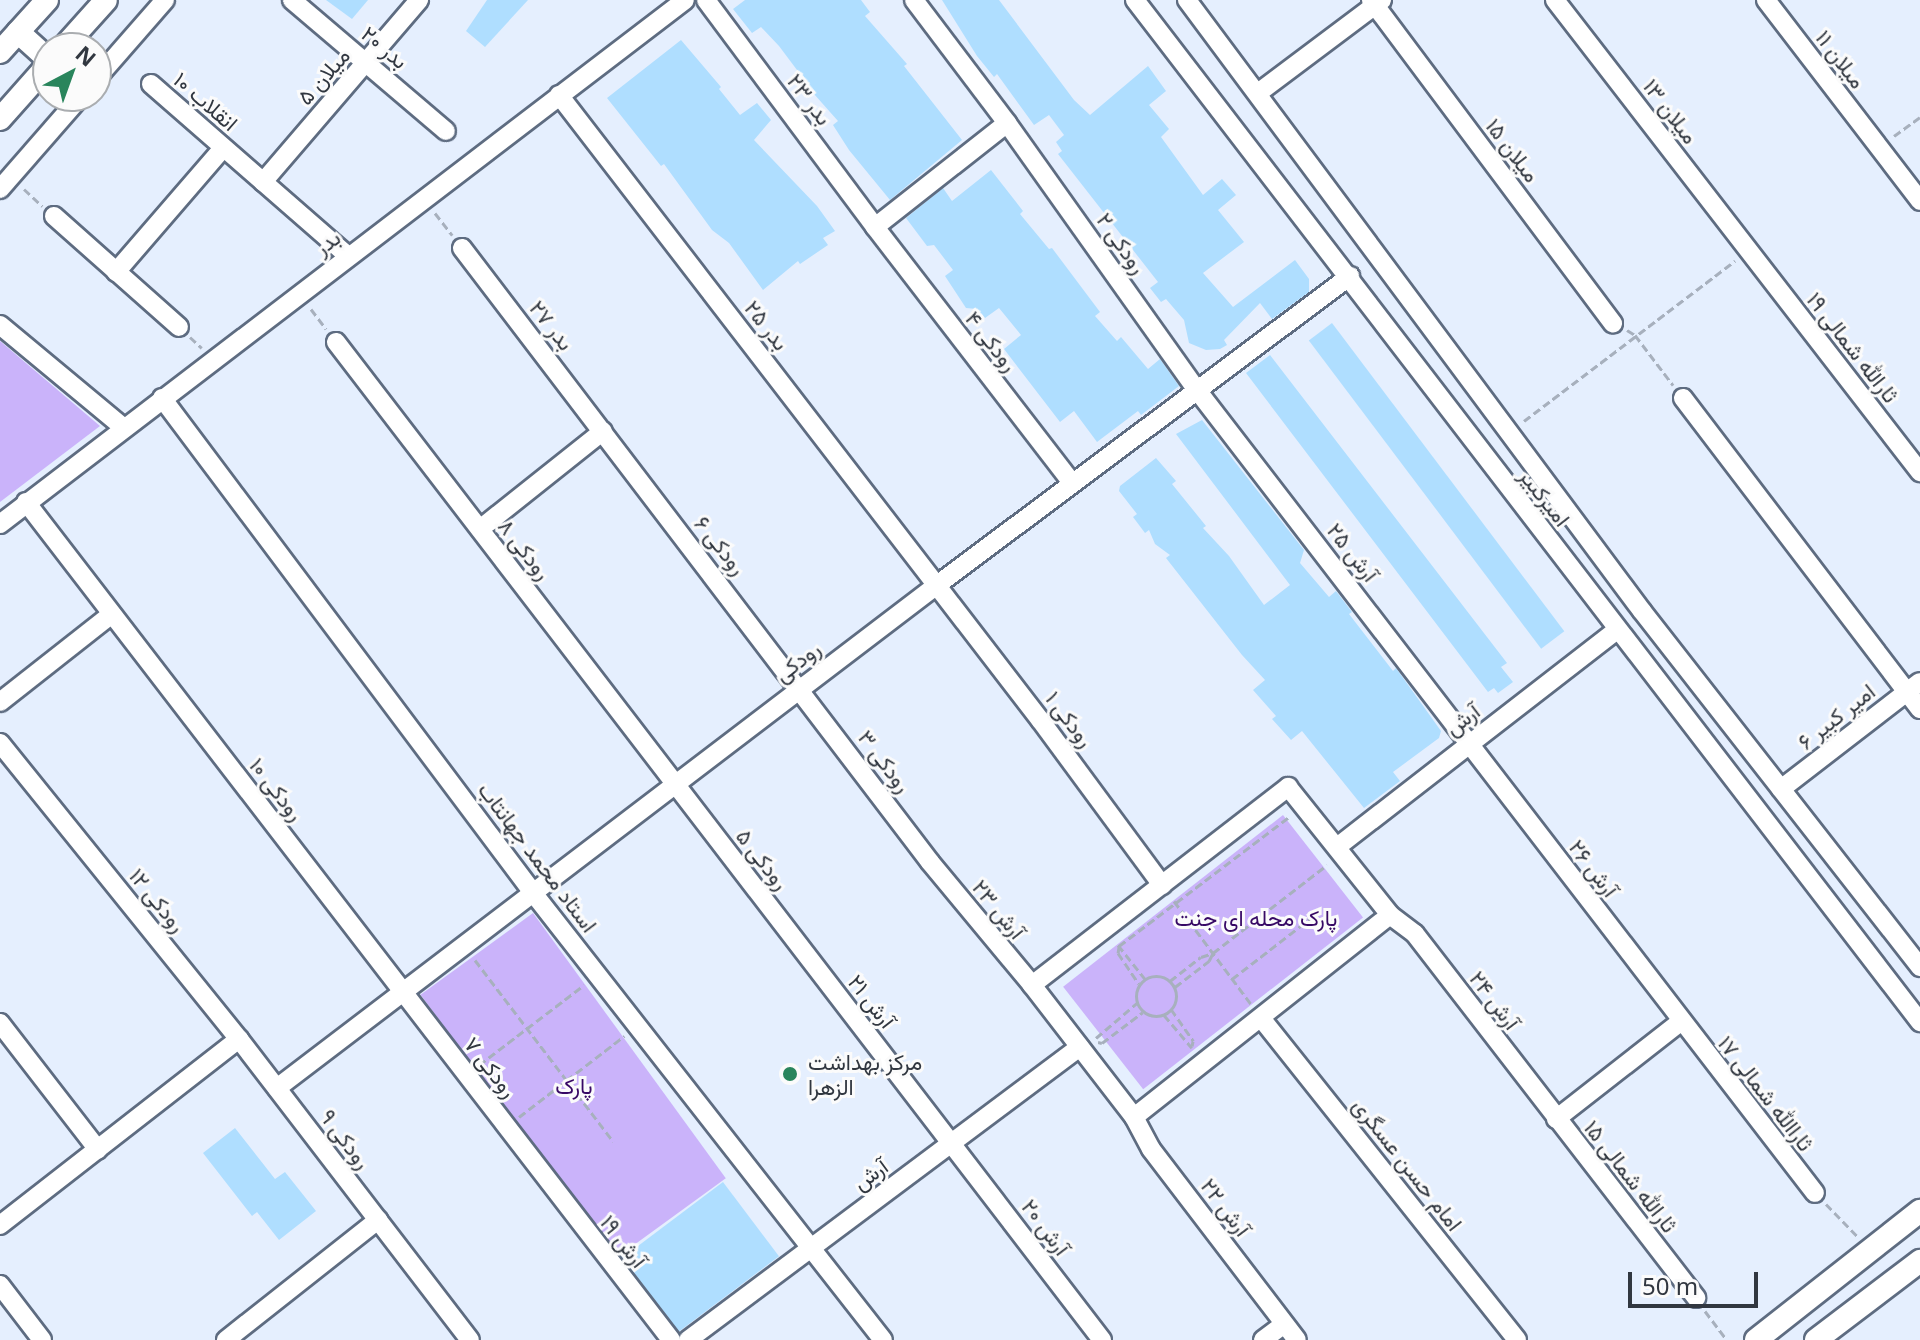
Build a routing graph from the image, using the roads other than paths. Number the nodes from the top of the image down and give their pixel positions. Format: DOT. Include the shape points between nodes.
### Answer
graph roads {
  1 [pos="47,0"];
  2 [pos="106,0"];
  3 [pos="165,0"];
  4 [pos="292,0"];
  5 [pos="419,0"];
  6 [pos="685,0"];
  7 [pos="706,0"];
  8 [pos="914,0"];
  9 [pos="1135,0"];
  10 [pos="1187,0"];
  11 [pos="1555,0"];
  12 [pos="1766,0"];
  13 [pos="1376,2"];
  14 [pos="18,32"];
  15 [pos="77,32"];
  16 [pos="32,46"];
  17 [pos="0,52"];
  18 [pos="112,61"];
  19 [pos="366,62"];
  20 [pos="32,81"];
  21 [pos="151,84"];
  22 [pos="1258,93"];
  23 [pos="559,95"];
  24 [pos="67,112"];
  25 [pos="0,119"];
  26 [pos="1007,123"];
  27 [pos="446,131"];
  28 [pos="223,148"];
  29 [pos="263,182"];
  30 [pos="5,183"];
  31 [pos="1920,201"];
  32 [pos="54,216"];
  33 [pos="875,227"];
  34 [pos="462,248"];
  35 [pos="1748,252"];
  36 [pos="348,256"];
  37 [pos="116,272"];
  38 [pos="1350,276"];
  39 [pos="1613,323"];
  40 [pos="0,325"];
  41 [pos="179,327"];
  42 [pos="336,342"];
  43 [pos="1455,363"];
  44 [pos="1427,383"];
  45 [pos="1197,390"];
  46 [pos="162,398"];
  47 [pos="1683,398"];
  48 [pos="124,428"];
  49 [pos="603,431"];
  50 [pos="1920,472"];
  51 [pos="1072,483"];
  52 [pos="26,502"];
  53 [pos="0,524"];
  54 [pos="480,529"];
  55 [pos="937,585"];
  56 [pos="112,614"];
  57 [pos="1617,630"];
  58 [pos="1913,687"];
  59 [pos="801,689"];
  60 [pos="0,702"];
  61 [pos="1920,709"];
  62 [pos="0,743"];
  63 [pos="1469,743"];
  64 [pos="676,785"];
  65 [pos="1781,789"];
  66 [pos="1340,850"];
  67 [pos="930,862"];
  68 [pos="1162,885"];
  69 [pos="534,894"];
  70 [pos="1390,915"];
  71 [pos="812,963"];
  72 [pos="1920,967"];
  73 [pos="1032,985"];
  74 [pos="403,993"];
  75 [pos="1261,1018"];
  76 [pos="1680,1022"];
  77 [pos="1920,1022"];
  78 [pos="0,1023"];
  79 [pos="239,1039"];
  80 [pos="1080,1047"];
  81 [pos="277,1088"];
  82 [pos="1134,1117"];
  83 [pos="1556,1119"];
  84 [pos="952,1144"];
  85 [pos="98,1150"];
  86 [pos="540,1171"];
  87 [pos="1815,1193"];
  88 [pos="1920,1211"];
  89 [pos="378,1220"];
  90 [pos="0,1225"];
  91 [pos="811,1246"];
  92 [pos="1920,1261"];
  93 [pos="2,1293"];
  94 [pos="1696,1298"];
  95 [pos="1284,1324"];
  96 [pos="250,1333"];
  97 [pos="42,1340"];
  98 [pos="226,1340"];
  99 [pos="470,1340"];
  100 [pos="671,1340"];
  101 [pos="688,1340"];
  102 [pos="883,1340"];
  103 [pos="1102,1340"];
  104 [pos="1263,1340"];
  105 [pos="1297,1340"];
  106 [pos="1517,1340"];
  107 [pos="1756,1340"];
  108 [pos="1816,1340"];
  1 -- 14 [label="main road"];
  2 -- 15 [label="main road"];
  3 -- 18 [label="street"];
  4 -- 19 [label="street, بدر ۲۰"];
  5 -- 19 [label="street, میلان ۵"];
  6 -- 23 [label="street, بدر"];
  7 -- 33 [label="street, بدر ۲۳"];
  8 -- 26 [label="street, رودکی ۲"];
  9 -- 38 [label="street, امیرکبیر"];
  10 -- 22 [label="street, امیرکبیر"];
  11 -- 35 [label="street, میلان ۱۳"];
  12 -- 31 [label="street, میلان ۱۱"];
  13 -- 22 [label="street"];
  13 -- 39 [label="street, میلان ۱۵"];
  14 -- 16 [label="main road"];
  14 -- 17 [label="main road"];
  19 -- 27 [label="street, بدر ۲۰"];
  19 -- 29 [label="street, میلان ۵"];
  20 -- 25 [label="main road"];
  21 -- 28 [label="street, انقلاب ۱۰"];
  22 -- 43 [label="street, امیرکبیر"];
  23 -- 36 [label="street, بدر"];
  23 -- 55 [label="street, بدر ۲۵"];
  24 -- 30 [label="street"];
  26 -- 33 [label="street"];
  26 -- 45 [label="street, رودکی ۲"];
  28 -- 29 [label="street, انقلاب ۱۰"];
  28 -- 37 [label="street"];
  29 -- 36 [label="street, انقلاب ۱۰"];
  32 -- 37 [label="street"];
  33 -- 51 [label="street, رودکی ۴"];
  34 -- 49 [label="street, بدر ۲۷"];
  35 -- 50 [label="street, ثارالله شمالی ۱۹"];
  36 -- 46 [label="street, بدر"];
  37 -- 41 [label="street"];
  38 -- 44 [label="street, امیرکبیر"];
  38 -- 45 [label="street, رودکی"];
  40 -- 48 [label="street"];
  42 -- 54 [label="street, رودکی ۸"];
  43 -- 44 [label="street"];
  43 -- 65 [label="street, امیرکبیر"];
  44 -- 57 [label="street, امیرکبیر"];
  45 -- 51 [label="street, رودکی"];
  45 -- 63 [label="street, آرش ۲۵"];
  46 -- 48 [label="street, بدر"];
  46 -- 69 [label="street, استاد محمد جهانتاب"];
  47 -- 58 [label="street"];
  48 -- 52 [label="street, بدر"];
  49 -- 54 [label="street"];
  49 -- 59 [label="street, رودکی ۶"];
  51 -- 55 [label="street, رودکی"];
  52 -- 53 [label="street, بدر"];
  52 -- 56 [label="street, رودکی ۱۰"];
  54 -- 64 [label="street, رودکی ۸"];
  55 -- 59 [label="street, رودکی"];
  55 -- 68 [label="street, رودکی ۱"];
  56 -- 60 [label="street"];
  56 -- 74 [label="street, رودکی ۱۰"];
  57 -- 63 [label="street, آرش"];
  57 -- 77 [label="street, امیرکبیر"];
  58 -- 61 [label="street"];
  58 -- 65 [label="street, امیر کبیر ۶"];
  59 -- 64 [label="street, رودکی"];
  59 -- 67 [label="street, رودکی ۳"];
  62 -- 79 [label="street, رودکی ۱۲"];
  63 -- 66 [label="street, آرش"];
  63 -- 76 [label="street, آرش ۲۶"];
  64 -- 69 [label="street, رودکی"];
  64 -- 71 [label="street, رودکی ۵"];
  65 -- 72 [label="street, امیرکبیر"];
  66 -- 68 [label="street, آرش ۲۴" via="1288,787"];
  66 -- 70 [label="street, آرش ۲۴"];
  67 -- 73 [label="street, آرش ۲۳"];
  68 -- 73 [label="street"];
  69 -- 74 [label="street, رودکی"];
  69 -- 91 [label="street, استاد محمد جهانتاب"];
  70 -- 75 [label="street"];
  70 -- 83 [label="street, آرش ۲۴" via="1415,934"];
  71 -- 84 [label="street, آرش ۲۱"];
  73 -- 80 [label="street, آرش ۲۳"];
  74 -- 81 [label="street, رودکی"];
  74 -- 86 [label="street, رودکی ۷"];
  75 -- 82 [label="street"];
  75 -- 106 [label="street, امام حسن عسگری"];
  76 -- 83 [label="street"];
  76 -- 87 [label="street, ثاراالله شمالی ۱۷"];
  78 -- 85 [label="street"];
  79 -- 81 [label="street, رودکی ۱۲"];
  79 -- 85 [label="street"];
  80 -- 82 [label="street, آرش ۲۲"];
  80 -- 84 [label="street, آرش"];
  81 -- 89 [label="street, رودکی ۹"];
  82 -- 95 [label="street, آرش ۲۲" via="1151,1149"];
  83 -- 94 [label="street, ثارالله شمالی ۱۵"];
  84 -- 91 [label="street, آرش"];
  84 -- 103 [label="street, آرش ۲۰"];
  85 -- 90 [label="street"];
  86 -- 100 [label="street, آرش ۱۹"];
  88 -- 107 [label="main road"];
  89 -- 96 [label="street"];
  89 -- 99 [label="street, رودکی ۹"];
  91 -- 101 [label="street, آرش"];
  91 -- 102 [label="street, استاد محمد جهانتاب"];
  92 -- 108 [label="main road"];
  93 -- 97 [label="street"];
  95 -- 104 [label="street"];
  95 -- 105 [label="street, آرش ۲۲"];
  96 -- 98 [label="street"];
}
